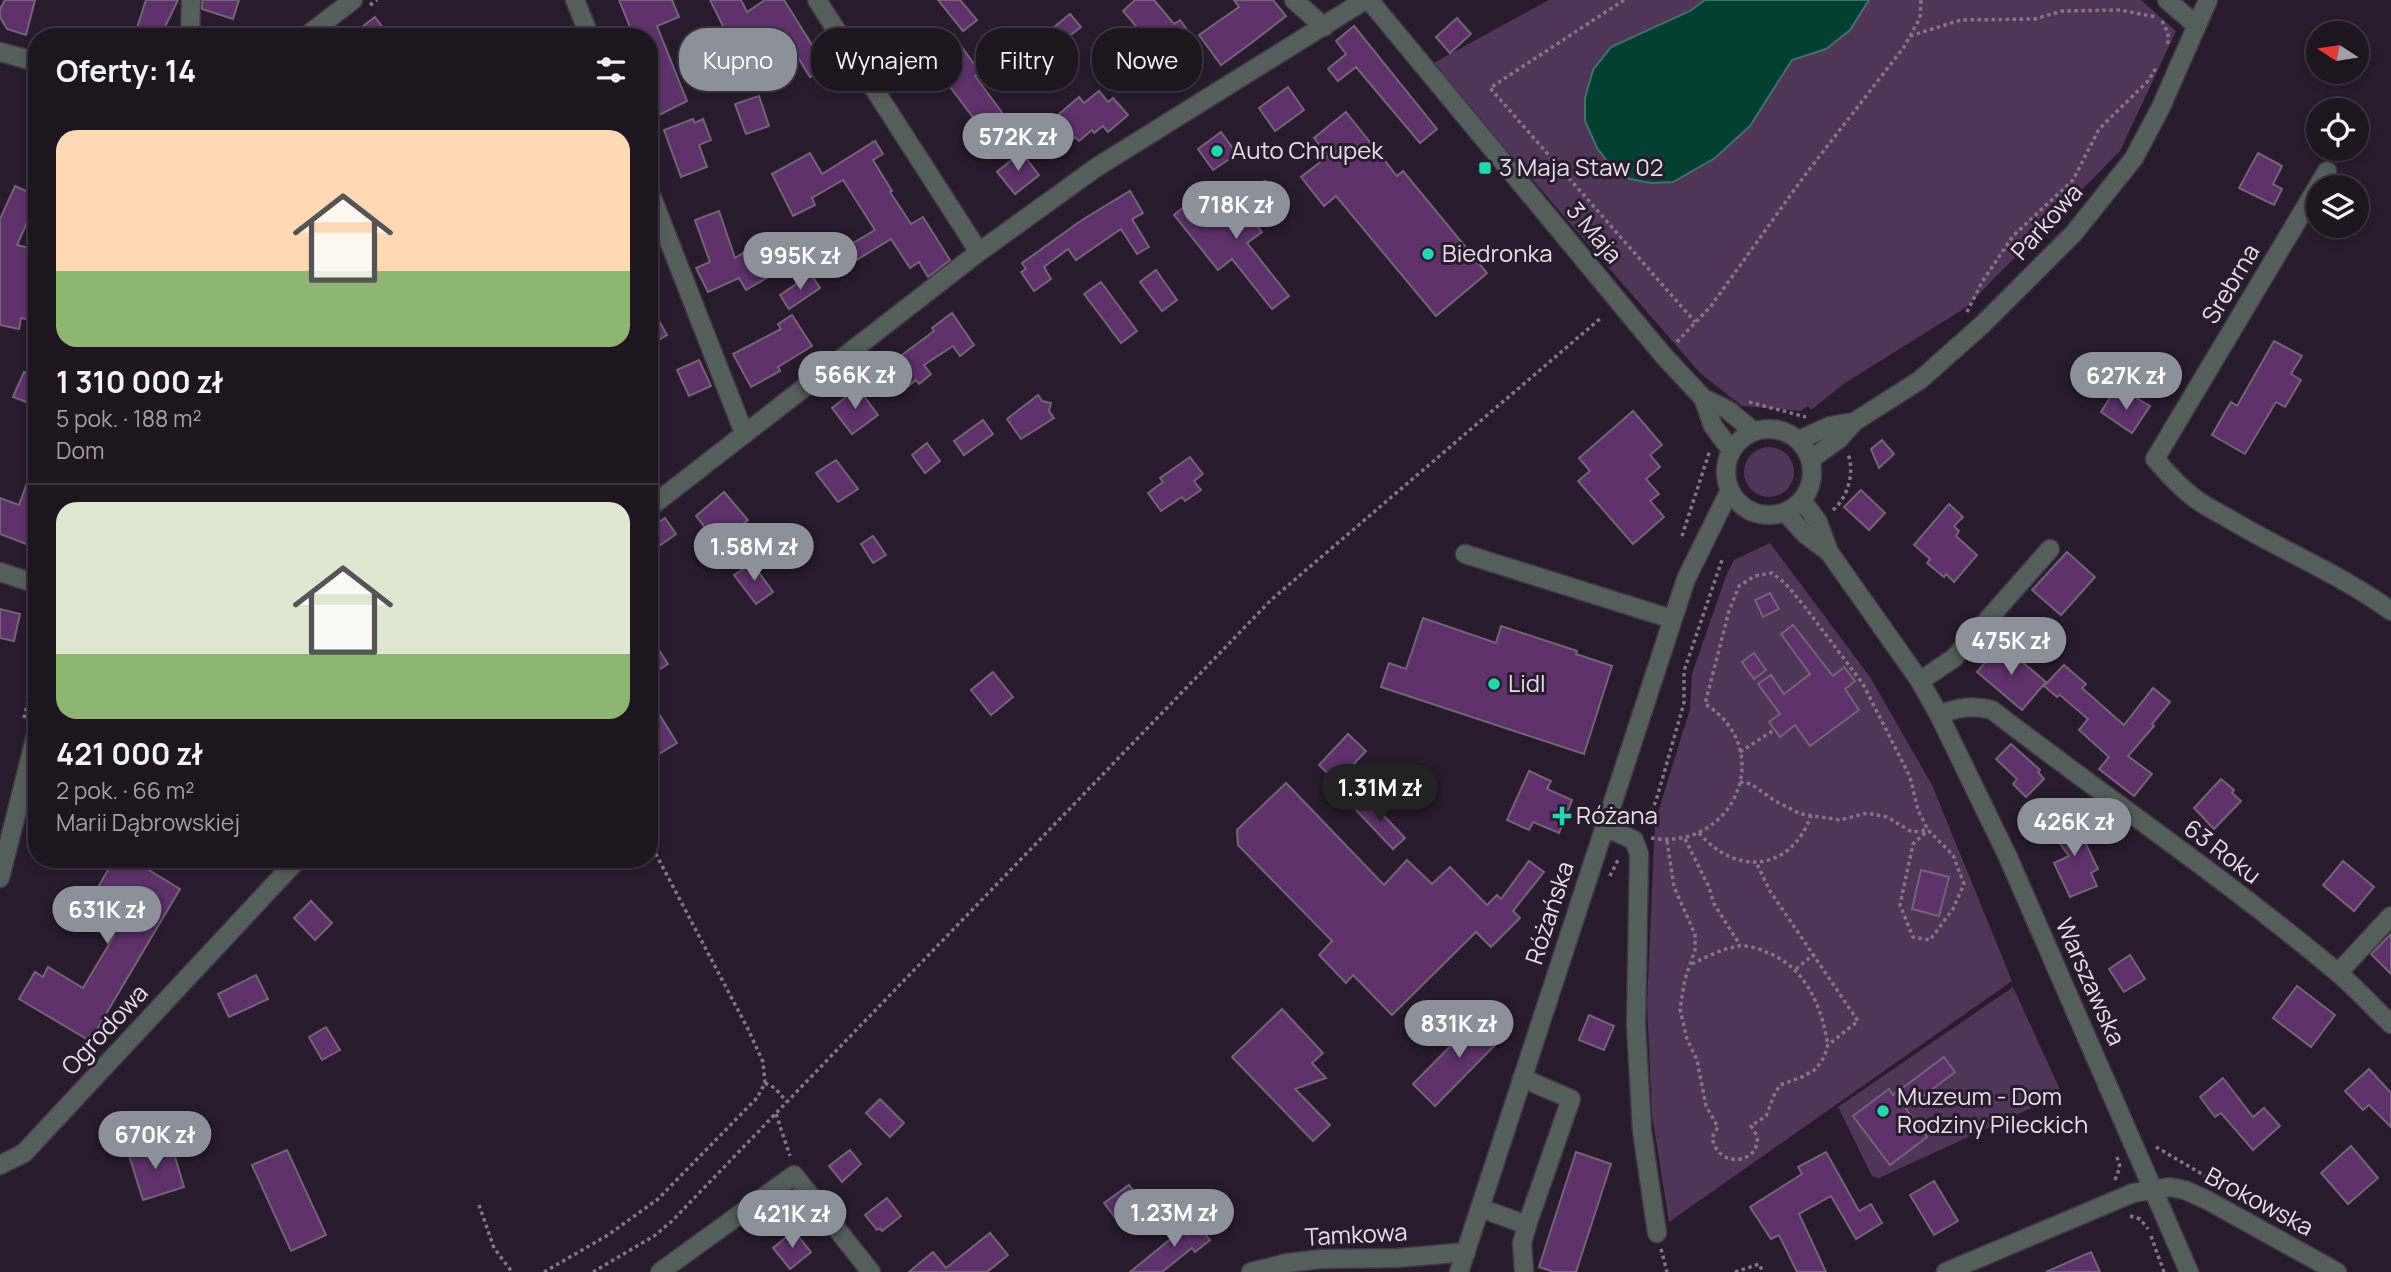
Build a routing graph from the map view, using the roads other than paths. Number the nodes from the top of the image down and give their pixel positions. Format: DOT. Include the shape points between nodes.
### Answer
graph roads {
  1 [pos="191,0"];
  2 [pos="353,0"];
  3 [pos="575,0"];
  4 [pos="817,0"];
  5 [pos="1294,0"];
  6 [pos="1367,0"];
  7 [pos="2166,0"];
  8 [pos="2208,0"];
  9 [pos="2197,26"];
  10 [pos="1324,27"];
  11 [pos="190,28"];
  12 [pos="316,28"];
  13 [pos="586,28"];
  14 [pos="0,52"];
  15 [pos="28,60"];
  16 [pos="2328,170"];
  17 [pos="658,213"];
  18 [pos="979,251"];
  19 [pos="1703,398"];
  20 [pos="1854,422"];
  21 [pos="1753,432"];
  22 [pos="744,433"];
  23 [pos="1799,440"];
  24 [pos="1731,450"];
  25 [pos="1811,459"];
  26 [pos="1730,490"];
  27 [pos="1802,500"];
  28 [pos="658,501"];
  29 [pos="1744,507"];
  30 [pos="1785,512"];
  31 [pos="1709,532"];
  32 [pos="2050,549"];
  33 [pos="1829,552"];
  34 [pos="1465,554"];
  35 [pos="0,572"];
  36 [pos="28,581"];
  37 [pos="2391,611"];
  38 [pos="1672,619"];
  39 [pos="1920,681"];
  40 [pos="1939,715"];
  41 [pos="28,767"];
  42 [pos="1604,827"];
  43 [pos="290,868"];
  44 [pos="0,878"];
  45 [pos="2391,916"];
  46 [pos="2338,973"];
  47 [pos="2391,1024"];
  48 [pos="1522,1078"];
  49 [pos="0,1165"];
  50 [pos="2154,1189"];
  51 [pos="1480,1208"];
  52 [pos="1527,1225"];
  53 [pos="1657,1233"];
  54 [pos="1466,1252"];
  55 [pos="660,1272"];
  56 [pos="871,1272"];
  57 [pos="1251,1272"];
  58 [pos="1459,1272"];
  59 [pos="1524,1272"];
  60 [pos="1946,1272"];
  61 [pos="2189,1272"];
  62 [pos="2337,1272"];
  1 -- 11 [label="street"];
  2 -- 12 [label="street"];
  3 -- 13 [label="street"];
  4 -- 18 [label="street"];
  5 -- 10 [label="street"];
  6 -- 10 [label="street"];
  6 -- 19 [label="street, 3 Maja"];
  7 -- 9 [label="street"];
  8 -- 9 [label="street, Parkowa"];
  9 -- 20 [label="street, Parkowa" via="2133,158 2074,233 1920,380"];
  10 -- 18 [label="street" via="1132,143"];
  14 -- 15 [label="street"];
  16 -- 37 [label="street, Srebrna" via="2155,459 2194,498"];
  17 -- 22 [label="street"];
  18 -- 22 [label="street"];
  19 -- 21 [label="street, 3 Maja" via="1728,410"];
  19 -- 24 [label="street, 3 Maja" via="1713,426"];
  20 -- 23 [label="street, Parkowa" via="1830,426"];
  20 -- 25 [label="street, Parkowa"];
  21 -- 23 [label="street" via="1778,429"];
  21 -- 24 [label="street"];
  22 -- 28 [label="street"];
  23 -- 25 [label="street"];
  24 -- 26 [label="street" via="1726,477"];
  25 -- 27 [label="street" via="1810,488"];
  26 -- 29 [label="street"];
  26 -- 31 [label="street, Różańska"];
  27 -- 30 [label="street"];
  27 -- 33 [label="street" via="1818,522"];
  29 -- 30 [label="street" via="1764,515"];
  29 -- 31 [label="street, Różańska"];
  30 -- 33 [label="street"];
  31 -- 38 [label="street, Różańska"];
  32 -- 39 [label="street" via="1954,658"];
  33 -- 39 [label="street"];
  34 -- 38 [label="street"];
  35 -- 36 [label="street"];
  38 -- 42 [label="street, Różańska"];
  39 -- 40 [label="street"];
  40 -- 46 [label="street, 63 Roku" via="1976,706 1992,710"];
  40 -- 50 [label="street, Warszawska" via="2014,870"];
  41 -- 44 [label="street"];
  42 -- 48 [label="street, Różańska"];
  42 -- 53 [label="street" via="1637,837 1636,1026 1642,1131"];
  43 -- 49 [label="street, Ogrodowa" via="23,1153"];
  45 -- 46 [label="street"];
  46 -- 47 [label="street, 63 Roku"];
  48 -- 51 [label="street, Różańska"];
  48 -- 52 [label="street" via="1571,1099"];
  50 -- 60 [label="street, Brokowska" via="2133,1193"];
  50 -- 61 [label="street, Warszawska"];
  50 -- 62 [label="street, Brokowska" via="2185,1190"];
  51 -- 52 [label="street"];
  51 -- 54 [label="street, Różańska"];
  52 -- 59 [label="street" via="1522,1243"];
  54 -- 57 [label="street, Tamkowa" via="1321,1259"];
  54 -- 58 [label="street, Różańska"];
  55 -- 56 [label="street" via="794,1175"];
}
